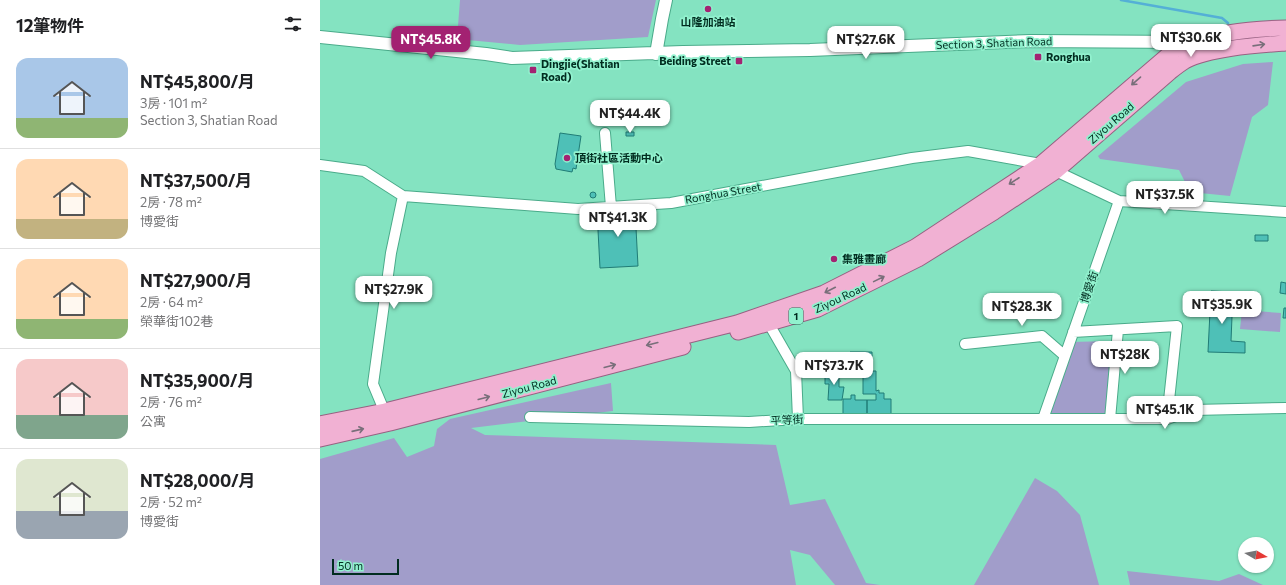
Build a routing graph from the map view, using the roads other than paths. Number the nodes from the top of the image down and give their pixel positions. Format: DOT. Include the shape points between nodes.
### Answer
graph roads {
  1 [pos="658,0"];
  2 [pos="666,0"];
  3 [pos="658,18"];
  4 [pos="1286,28"];
  5 [pos="320,37"];
  6 [pos="1190,42"];
  7 [pos="1286,43"];
  8 [pos="1206,53"];
  9 [pos="656,54"];
  10 [pos="604,132"];
  11 [pos="1041,164"];
  12 [pos="320,165"];
  13 [pos="1056,171"];
  14 [pos="403,196"];
  15 [pos="1119,201"];
  16 [pos="611,207"];
  17 [pos="1286,212"];
  18 [pos="899,262"];
  19 [pos="769,324"];
  20 [pos="1118,330"];
  21 [pos="1073,332"];
  22 [pos="965,344"];
  23 [pos="1065,356"];
  24 [pos="1286,408"];
  25 [pos="387,417"];
  26 [pos="530,417"];
  27 [pos="798,419"];
  28 [pos="1043,419"];
  29 [pos="1110,419"];
  30 [pos="1167,419"];
  31 [pos="320,424"];
  32 [pos="320,439"];
  1 -- 3 [label="street"];
  2 -- 3 [label="street"];
  3 -- 9 [label="street"];
  4 -- 6 [label="main road, Section 3, Shatian Road / 1" via="1224,34"];
  5 -- 9 [label="street, Section 3, Shatian Road" via="512,58"];
  6 -- 8 [label="street"];
  6 -- 9 [label="street, Section 3, Shatian Road" via="1031,41"];
  6 -- 11 [label="main road, Ziyou Road / 1, one-way" via="1174,50"];
  8 -- 7 [label="main road, 1, one-way"];
  8 -- 13 [label="main road, Ziyou Road / 1" via="1185,61 1170,72"];
  10 -- 16 [label="street"];
  11 -- 13 [label="street, Ronghua Street"];
  11 -- 16 [label="street, Ronghua Street" via="968,151 912,158 671,203"];
  11 -- 18 [label="main road, Ziyou Road / 1, one-way" via="915,247"];
  12 -- 14 [label="street, Ronghua Street" via="364,171"];
  13 -- 15 [label="street, Ronghua Street"];
  13 -- 18 [label="main road, Ziyou Road / 1" via="918,259"];
  14 -- 16 [label="street, Ronghua Street" via="578,209"];
  14 -- 25 [label="street" via="391,253 373,384"];
  15 -- 17 [label="street"];
  15 -- 21 [label="street, 博愛街"];
  19 -- 18 [label="main road, Ziyou Road / 1, one-way" via="818,309"];
  18 -- 25 [label="main road, Ziyou Road / 1, one-way" via="824,293 737,323"];
  25 -- 19 [label="main road, Ziyou Road / 1, one-way"];
  19 -- 27 [label="street" via="796,372"];
  20 -- 21 [label="street"];
  20 -- 29 [label="street"];
  20 -- 30 [label="street" via="1177,326"];
  21 -- 23 [label="street, 博愛街"];
  22 -- 23 [label="street" via="1042,336"];
  23 -- 28 [label="street, 博愛街"];
  24 -- 30 [label="street, 平等街" via="1193,410"];
  25 -- 31 [label="main road, Ziyou Road / 1"];
  32 -- 25 [label="main road, Ziyou Road / 1, one-way"];
  26 -- 27 [label="street, 平等街" via="749,422"];
  27 -- 28 [label="street, 平等街"];
  28 -- 29 [label="street, 平等街"];
  29 -- 30 [label="street, 平等街"];
}
